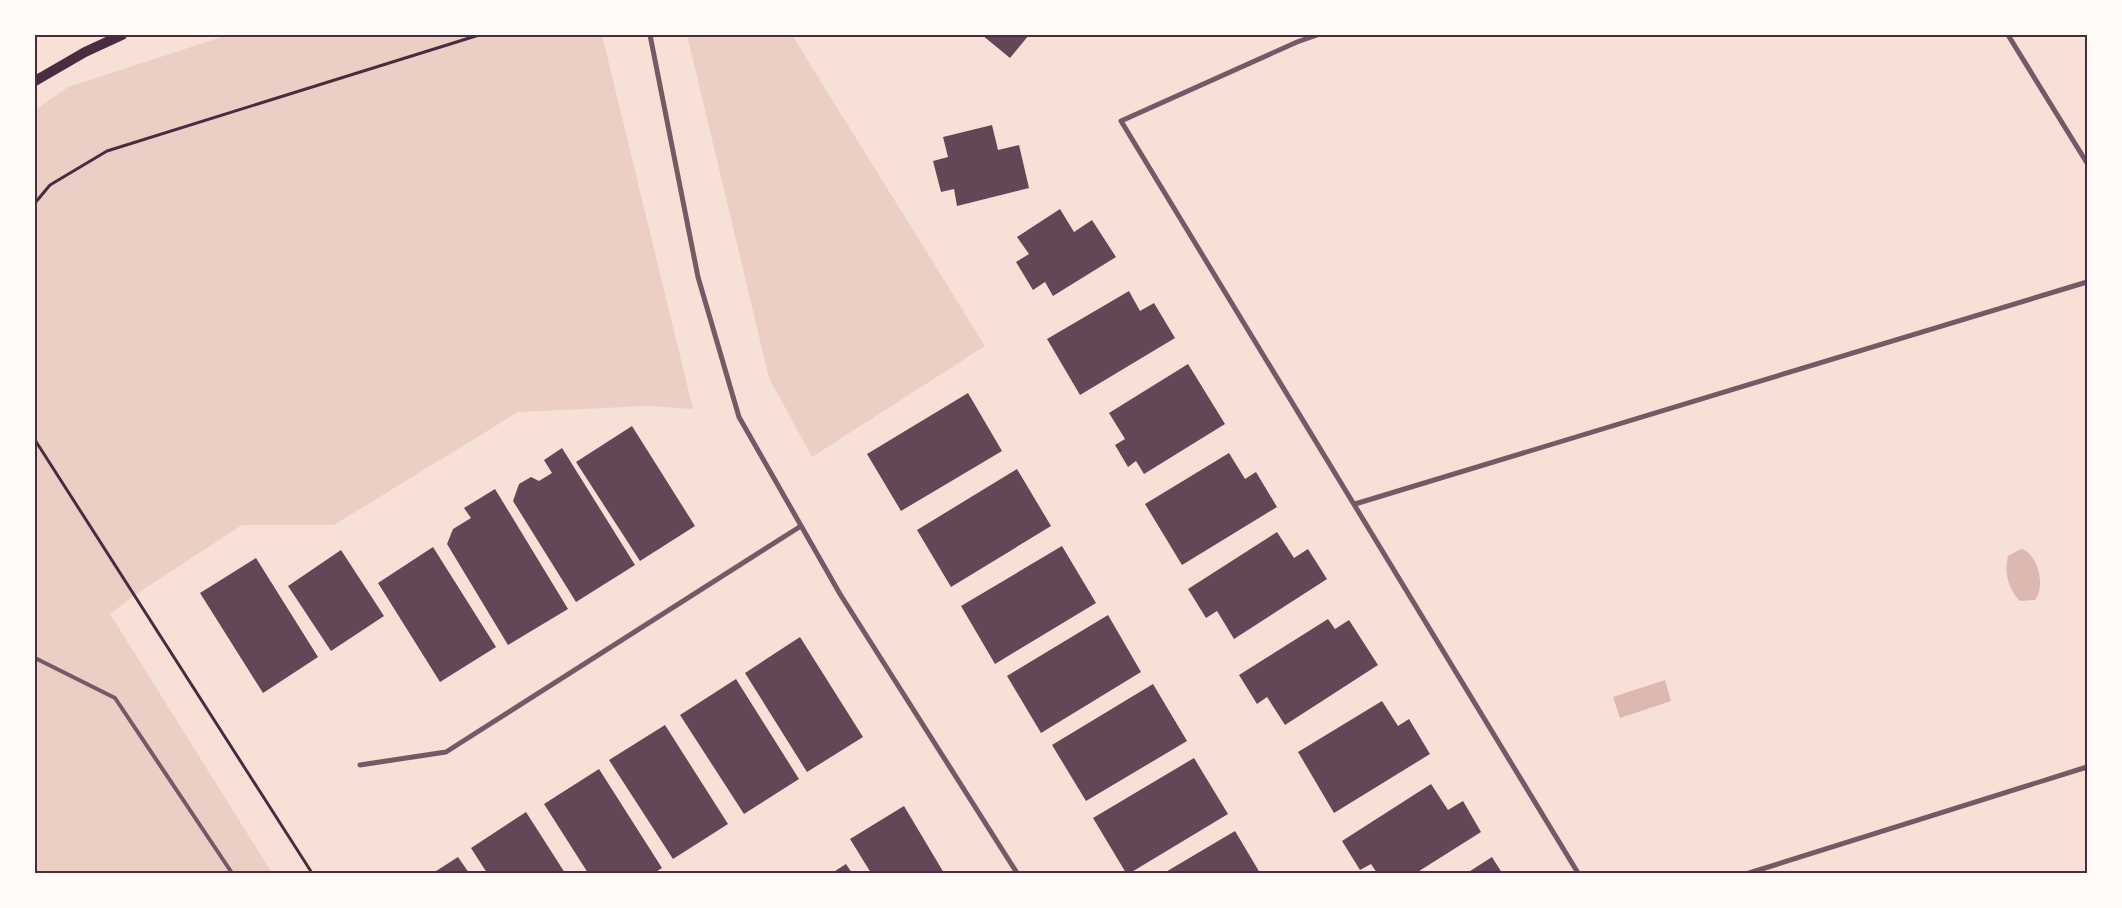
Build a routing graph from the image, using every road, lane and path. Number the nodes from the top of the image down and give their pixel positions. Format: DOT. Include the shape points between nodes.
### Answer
graph roads {
  1 [pos="122,35"];
  2 [pos="479,35"];
  3 [pos="650,35"];
  4 [pos="1317,35"];
  5 [pos="2008,35"];
  6 [pos="35,81"];
  7 [pos="2087,163"];
  8 [pos="35,203"];
  9 [pos="2087,282"];
  10 [pos="35,440"];
  11 [pos="1355,504"];
  12 [pos="801,526"];
  13 [pos="35,658"];
  14 [pos="360,764"];
  15 [pos="2087,767"];
  16 [pos="232,873"];
  17 [pos="312,873"];
  18 [pos="1017,873"];
  19 [pos="1578,873"];
  20 [pos="1749,873"];
  1 -- 6 [label="main road"];
  2 -- 8 [label="path" via="107,151 50,185"];
  3 -- 12 [label="street" via="698,277 739,417"];
  4 -- 11 [label="street" via="1121,121"];
  5 -- 7 [label="street"];
  9 -- 11 [label="street"];
  10 -- 17 [label="path"];
  11 -- 19 [label="street"];
  12 -- 14 [label="street" via="446,752"];
  12 -- 18 [label="street" via="845,602"];
  13 -- 16 [label="lane" via="115,698"];
  15 -- 20 [label="street"];
}
